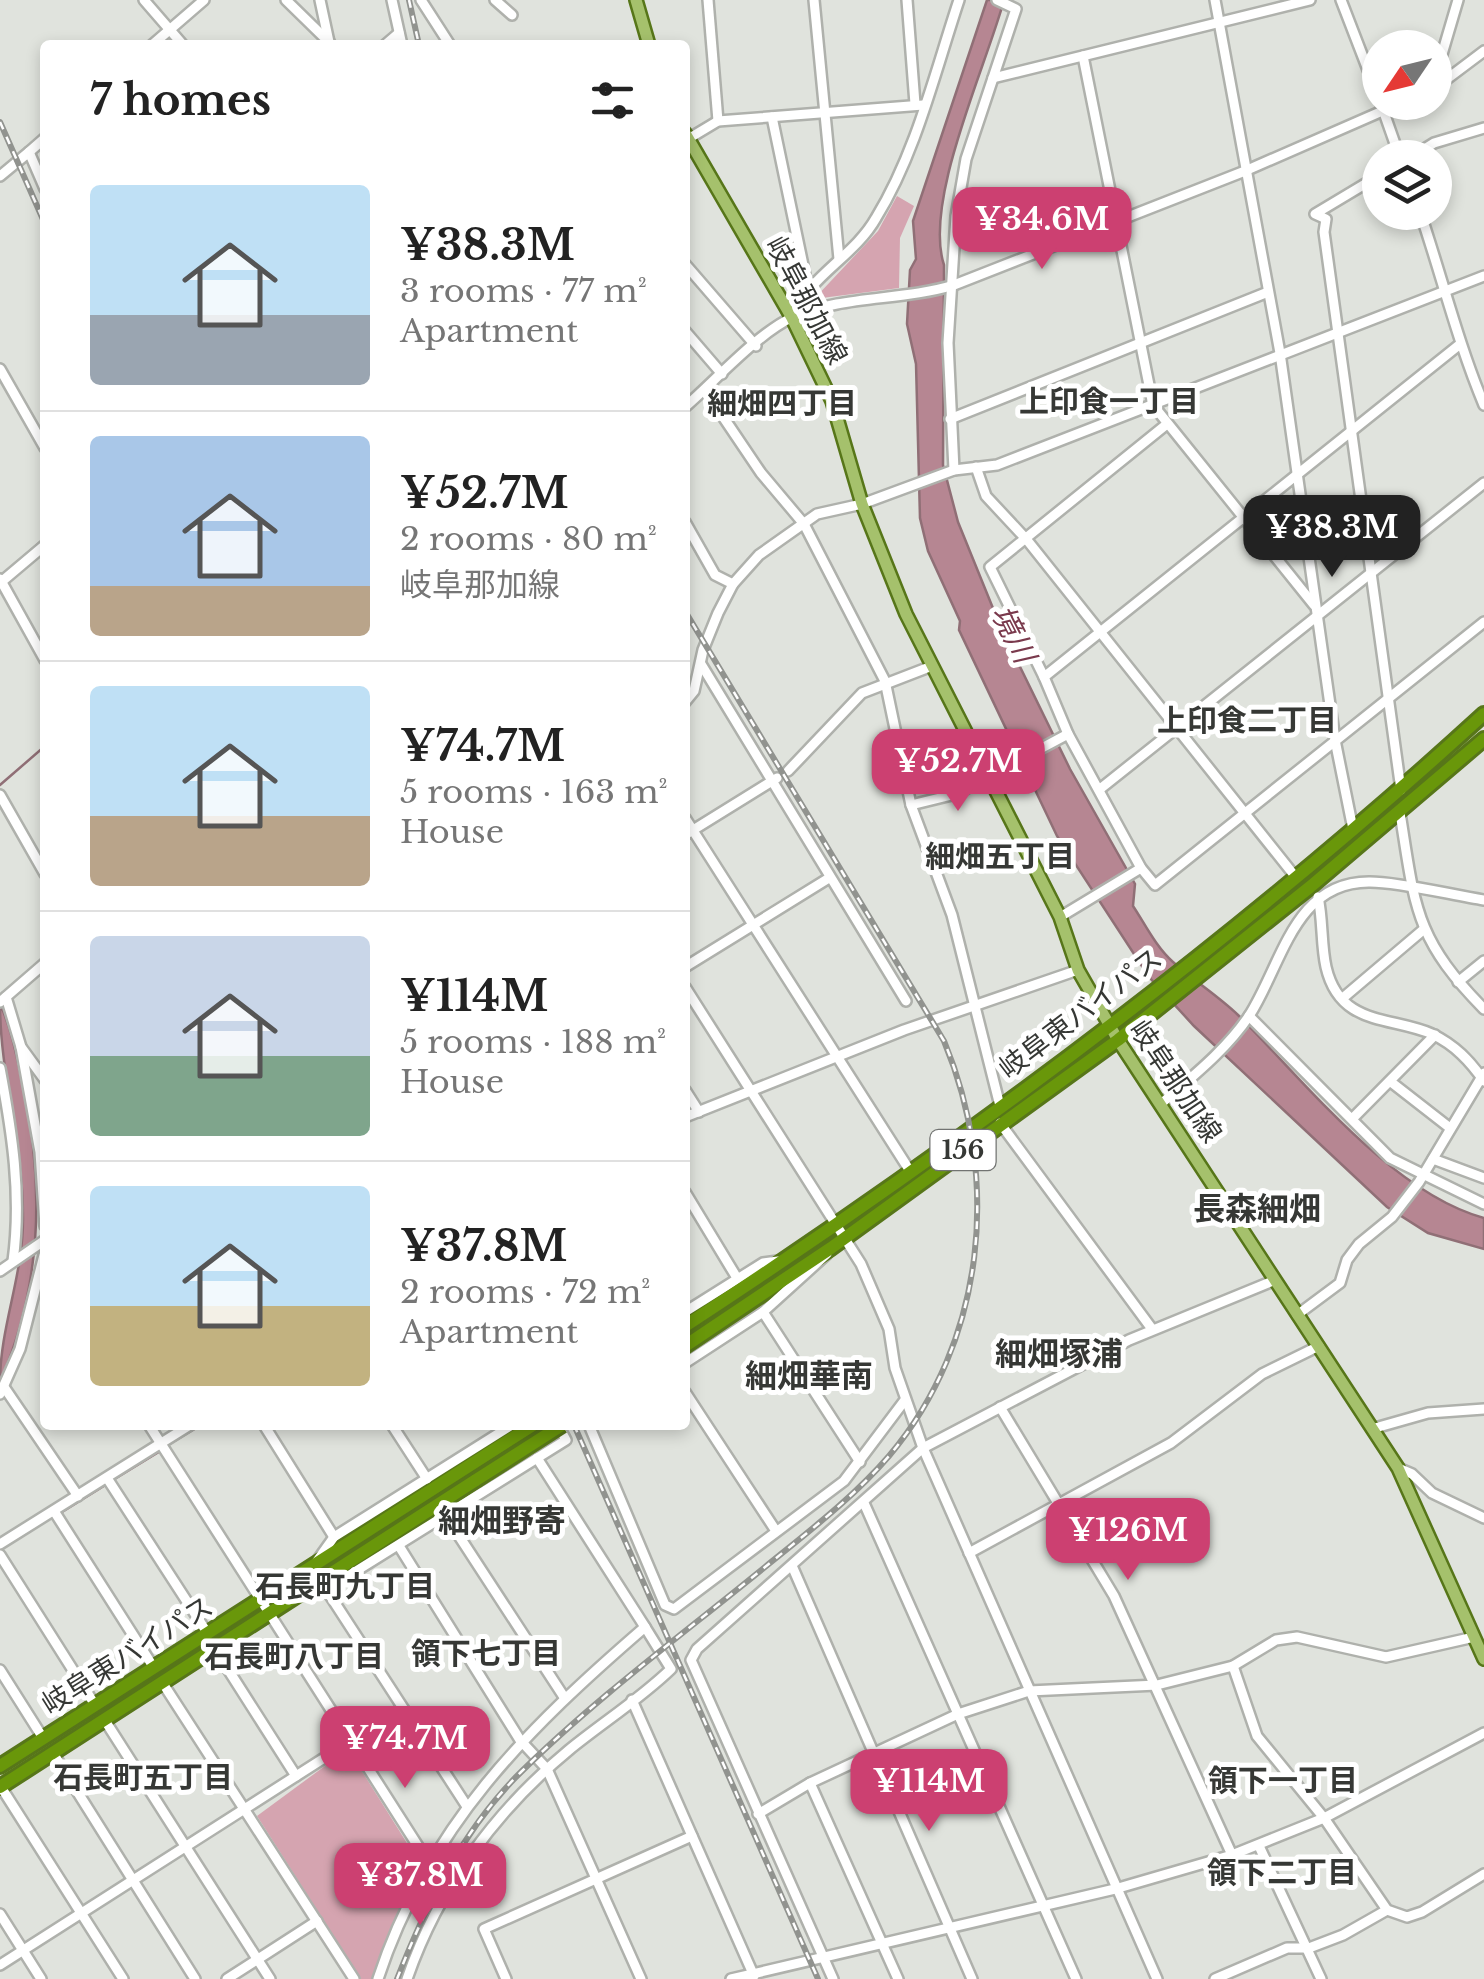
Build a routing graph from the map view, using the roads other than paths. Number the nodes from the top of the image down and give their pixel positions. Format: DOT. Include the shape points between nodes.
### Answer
graph roads {
  1 [pos="144,0"];
  2 [pos="204,0"];
  3 [pos="286,0"];
  4 [pos="320,0"];
  5 [pos="392,0"];
  6 [pos="421,0"];
  7 [pos="495,0"];
  8 [pos="636,0"];
  9 [pos="708,0"];
  10 [pos="814,0"];
  11 [pos="907,0"];
  12 [pos="959,0"];
  13 [pos="1215,0"];
  14 [pos="1310,0"];
  15 [pos="1341,0"];
  16 [pos="1458,0"];
  17 [pos="1001,2"];
  18 [pos="512,15"];
  19 [pos="1219,21"];
  20 [pos="170,30"];
  21 [pos="1449,30"];
  22 [pos="399,34"];
  23 [pos="158,40"];
  24 [pos="179,40"];
  25 [pos="326,40"];
  26 [pos="329,40"];
  27 [pos="391,40"];
  28 [pos="401,40"];
  29 [pos="447,40"];
  30 [pos="648,40"];
  31 [pos="1484,51"];
  32 [pos="1362,55"];
  33 [pos="1083,56"];
  34 [pos="1452,75"];
  35 [pos="993,78"];
  36 [pos="919,104"];
  37 [pos="823,112"];
  38 [pos="1362,113"];
  39 [pos="772,117"];
  40 [pos="718,121"];
  41 [pos="1484,128"];
  42 [pos="690,134"];
  43 [pos="1444,140"];
  44 [pos="40,142"];
  45 [pos="690,143"];
  46 [pos="29,152"];
  47 [pos="1245,171"];
  48 [pos="0,176"];
  49 [pos="40,177"];
  50 [pos="1362,187"];
  51 [pos="1115,222"];
  52 [pos="1426,230"];
  53 [pos="839,259"];
  54 [pos="690,270"];
  55 [pos="1484,276"];
  56 [pos="951,286"];
  57 [pos="808,289"];
  58 [pos="1447,289"];
  59 [pos="1268,292"];
  60 [pos="792,318"];
  61 [pos="1338,332"];
  62 [pos="690,336"];
  63 [pos="1140,343"];
  64 [pos="1459,345"];
  65 [pos="756,346"];
  66 [pos="1280,353"];
  67 [pos="0,370"];
  68 [pos="722,374"];
  69 [pos="705,390"];
  70 [pos="690,403"];
  71 [pos="1153,406"];
  72 [pos="1484,406"];
  73 [pos="950,419"];
  74 [pos="1167,424"];
  75 [pos="1353,430"];
  76 [pos="40,439"];
  77 [pos="976,467"];
  78 [pos="952,471"];
  79 [pos="1299,473"];
  80 [pos="1484,482"];
  81 [pos="862,504"];
  82 [pos="1242,519"];
  83 [pos="804,524"];
  84 [pos="690,531"];
  85 [pos="1026,540"];
  86 [pos="40,548"];
  87 [pos="1370,576"];
  88 [pos="0,582"];
  89 [pos="734,584"];
  90 [pos="1317,611"];
  91 [pos="1484,622"];
  92 [pos="1098,634"];
  93 [pos="40,651"];
  94 [pos="700,661"];
  95 [pos="932,666"];
  96 [pos="1044,677"];
  97 [pos="885,681"];
  98 [pos="690,696"];
  99 [pos="1386,701"];
  100 [pos="1484,714"];
  101 [pos="1174,728"];
  102 [pos="1068,734"];
  103 [pos="1484,739"];
  104 [pos="1335,740"];
  105 [pos="788,772"];
  106 [pos="986,776"];
  107 [pos="774,780"];
  108 [pos="1100,789"];
  109 [pos="1401,790"];
  110 [pos="0,795"];
  111 [pos="911,805"];
  112 [pos="1400,813"];
  113 [pos="1244,814"];
  114 [pos="1352,829"];
  115 [pos="690,832"];
  116 [pos="690,834"];
  117 [pos="40,865"];
  118 [pos="1141,868"];
  119 [pos="1294,875"];
  120 [pos="829,878"];
  121 [pos="1411,890"];
  122 [pos="1315,892"];
  123 [pos="1484,900"];
  124 [pos="1060,917"];
  125 [pos="753,926"];
  126 [pos="1423,930"];
  127 [pos="1484,961"];
  128 [pos="690,963"];
  129 [pos="40,967"];
  130 [pos="1078,970"];
  131 [pos="1458,982"];
  132 [pos="690,996"];
  133 [pos="1344,997"];
  134 [pos="3,999"];
  135 [pos="906,1001"];
  136 [pos="977,1004"];
  137 [pos="1484,1009"];
  138 [pos="1248,1016"];
  139 [pos="1108,1023"];
  140 [pos="1434,1035"];
  141 [pos="1118,1040"];
  142 [pos="21,1047"];
  143 [pos="837,1060"];
  144 [pos="0,1068"];
  145 [pos="40,1073"];
  146 [pos="1483,1076"];
  147 [pos="1391,1082"];
  148 [pos="748,1092"];
  149 [pos="690,1098"];
  150 [pos="1162,1103"];
  151 [pos="1000,1106"];
  152 [pos="699,1112"];
  153 [pos="690,1115"];
  154 [pos="1354,1117"];
  155 [pos="1000,1123"];
  156 [pos="1450,1128"];
  157 [pos="40,1152"];
  158 [pos="1432,1158"];
  159 [pos="910,1171"];
  160 [pos="1484,1178"];
  161 [pos="1421,1179"];
  162 [pos="690,1200"];
  163 [pos="1484,1204"];
  164 [pos="834,1223"];
  165 [pos="844,1238"];
  166 [pos="831,1248"];
  167 [pos="40,1250"];
  168 [pos="16,1259"];
  169 [pos="782,1261"];
  170 [pos="40,1271"];
  171 [pos="0,1272"];
  172 [pos="737,1278"];
  173 [pos="1273,1281"];
  174 [pos="690,1309"];
  175 [pos="764,1312"];
  176 [pos="1297,1315"];
  177 [pos="690,1323"];
  178 [pos="1152,1330"];
  179 [pos="690,1343"];
  180 [pos="1319,1346"];
  181 [pos="690,1360"];
  182 [pos="2,1390"];
  183 [pos="690,1400"];
  184 [pos="905,1400"];
  185 [pos="1000,1407"];
  186 [pos="1484,1409"];
  187 [pos="1374,1428"];
  188 [pos="152,1430"];
  189 [pos="182,1430"];
  190 [pos="267,1430"];
  191 [pos="395,1430"];
  192 [pos="504,1430"];
  193 [pos="525,1430"];
  194 [pos="552,1430"];
  195 [pos="562,1430"];
  196 [pos="591,1430"];
  197 [pos="160,1444"];
  198 [pos="923,1448"];
  199 [pos="537,1458"];
  200 [pos="860,1462"];
  201 [pos="1398,1468"];
  202 [pos="107,1478"];
  203 [pos="427,1479"];
  204 [pos="78,1496"];
  205 [pos="864,1502"];
  206 [pos="1058,1502"];
  207 [pos="54,1511"];
  208 [pos="446,1516"];
  209 [pos="1484,1518"];
  210 [pos="776,1532"];
  211 [pos="334,1536"];
  212 [pos="0,1544"];
  213 [pos="399,1546"];
  214 [pos="969,1554"];
  215 [pos="0,1555"];
  216 [pos="793,1568"];
  217 [pos="316,1574"];
  218 [pos="260,1601"];
  219 [pos="268,1613"];
  220 [pos="645,1627"];
  221 [pos="208,1634"];
  222 [pos="1474,1637"];
  223 [pos="214,1649"];
  224 [pos="1484,1659"];
  225 [pos="1234,1666"];
  226 [pos="154,1668"];
  227 [pos="0,1670"];
  228 [pos="162,1682"];
  229 [pos="1157,1685"];
  230 [pos="1029,1692"];
  231 [pos="564,1698"];
  232 [pos="632,1700"];
  233 [pos="95,1704"];
  234 [pos="401,1708"];
  235 [pos="958,1714"];
  236 [pos="104,1719"];
  237 [pos="1484,1733"];
  238 [pos="43,1738"];
  239 [pos="520,1740"];
  240 [pos="350,1741"];
  241 [pos="53,1753"];
  242 [pos="874,1755"];
  243 [pos="0,1766"];
  244 [pos="547,1769"];
  245 [pos="296,1776"];
  246 [pos="810,1784"];
  247 [pos="0,1787"];
  248 [pos="466,1805"];
  249 [pos="244,1809"];
  250 [pos="758,1814"];
  251 [pos="1324,1818"];
  252 [pos="692,1836"];
  253 [pos="185,1846"];
  254 [pos="1259,1846"];
  255 [pos="1232,1855"];
  256 [pos="430,1865"];
  257 [pos="1484,1874"];
  258 [pos="597,1878"];
  259 [pos="133,1880"];
  260 [pos="1115,1889"];
  261 [pos="1042,1904"];
  262 [pos="1387,1910"];
  263 [pos="81,1913"];
  264 [pos="0,1914"];
  265 [pos="316,1922"];
  266 [pos="948,1928"];
  267 [pos="882,1943"];
  268 [pos="1309,1948"];
  269 [pos="23,1950"];
  270 [pos="823,1957"];
  271 [pos="257,1960"];
  272 [pos="0,1965"];
  273 [pos="754,1976"];
  274 [pos="41,1979"];
  275 [pos="123,1979"];
  276 [pos="195,1979"];
  277 [pos="227,1979"];
  278 [pos="270,1979"];
  279 [pos="354,1979"];
  280 [pos="378,1979"];
  281 [pos="407,1979"];
  282 [pos="506,1979"];
  283 [pos="641,1979"];
  284 [pos="731,1979"];
  285 [pos="833,1979"];
  286 [pos="898,1979"];
  287 [pos="972,1979"];
  288 [pos="1076,1979"];
  289 [pos="1158,1979"];
  290 [pos="1216,1979"];
  291 [pos="1321,1979"];
  1 -- 20 [label="street"];
  2 -- 20 [label="street"];
  3 -- 25 [label="street"];
  4 -- 26 [label="street"];
  5 -- 22 [label="street"];
  6 -- 29 [label="street"];
  7 -- 18 [label="street"];
  8 -- 30 [label="main road"];
  9 -- 40 [label="street"];
  10 -- 37 [label="street"];
  11 -- 36 [label="street"];
  12 -- 36 [label="street"];
  13 -- 19 [label="street"];
  14 -- 19 [label="street"];
  15 -- 32 [label="street"];
  16 -- 21 [label="street"];
  17 -- 35 [label="street" via="1016,9"];
  19 -- 33 [label="street"];
  19 -- 47 [label="street"];
  20 -- 23 [label="street"];
  20 -- 24 [label="street"];
  22 -- 27 [label="street"];
  22 -- 28 [label="street"];
  31 -- 34 [label="street"];
  33 -- 35 [label="street"];
  33 -- 51 [label="street"];
  35 -- 56 [label="street" via="966,159"];
  36 -- 37 [label="street"];
  36 -- 53 [label="street" via="877,217"];
  37 -- 39 [label="street"];
  37 -- 53 [label="street"];
  38 -- 47 [label="street"];
  39 -- 40 [label="street"];
  39 -- 57 [label="street"];
  40 -- 42 [label="street"];
  41 -- 43 [label="street"];
  44 -- 46 [label="street"];
  45 -- 60 [label="main road, 岐阜那加線"];
  46 -- 48 [label="street"];
  46 -- 49 [label="street"];
  47 -- 51 [label="street"];
  47 -- 59 [label="street"];
  50 -- 61 [label="street" via="1315,214 1326,219"];
  51 -- 56 [label="street"];
  51 -- 63 [label="street"];
  52 -- 58 [label="street"];
  53 -- 57 [label="street"];
  54 -- 65 [label="street"];
  55 -- 58 [label="street"];
  56 -- 60 [label="street"];
  56 -- 73 [label="street"];
  57 -- 60 [label="street"];
  58 -- 61 [label="street"];
  58 -- 64 [label="street"];
  59 -- 63 [label="street"];
  59 -- 66 [label="street"];
  60 -- 65 [label="street"];
  60 -- 81 [label="main road, 岐阜那加線" via="832,401"];
  61 -- 66 [label="street"];
  61 -- 75 [label="street"];
  62 -- 68 [label="street"];
  63 -- 71 [label="street"];
  63 -- 73 [label="street"];
  64 -- 72 [label="street"];
  64 -- 75 [label="street"];
  65 -- 68 [label="street"];
  66 -- 71 [label="street"];
  66 -- 79 [label="street"];
  67 -- 76 [label="street"];
  68 -- 69 [label="street"];
  69 -- 70 [label="street"];
  69 -- 83 [label="street"];
  71 -- 74 [label="street"];
  71 -- 77 [label="street" via="998,465"];
  73 -- 78 [label="street"];
  74 -- 82 [label="street"];
  74 -- 85 [label="street"];
  75 -- 79 [label="street"];
  75 -- 87 [label="street"];
  77 -- 78 [label="street"];
  77 -- 85 [label="street" via="986,496"];
  78 -- 81 [label="street"];
  79 -- 82 [label="street"];
  79 -- 90 [label="street"];
  80 -- 87 [label="street"];
  81 -- 83 [label="street" via="817,514"];
  81 -- 95 [label="main road, 岐阜那加線"];
  82 -- 90 [label="street"];
  82 -- 92 [label="street"];
  83 -- 89 [label="street"];
  83 -- 97 [label="street"];
  84 -- 89 [label="street" via="715,574"];
  85 -- 92 [label="street"];
  85 -- 96 [label="street" via="990,567"];
  86 -- 88 [label="street"];
  87 -- 90 [label="street"];
  87 -- 99 [label="street"];
  88 -- 93 [label="street"];
  89 -- 94 [label="street"];
  90 -- 101 [label="street"];
  90 -- 104 [label="street"];
  91 -- 99 [label="street"];
  92 -- 96 [label="street"];
  92 -- 101 [label="street"];
  94 -- 98 [label="street"];
  94 -- 107 [label="street"];
  95 -- 97 [label="street"];
  95 -- 106 [label="main road, 岐阜那加線"];
  96 -- 102 [label="street"];
  97 -- 105 [label="street" via="862,693"];
  97 -- 111 [label="street"];
  99 -- 104 [label="street"];
  99 -- 109 [label="street"];
  100 -- 109 [label="highway, 岐阜東バイパス / 156"];
  101 -- 108 [label="street"];
  101 -- 113 [label="street"];
  102 -- 106 [label="street"];
  102 -- 108 [label="street"];
  103 -- 112 [label="highway, 岐阜東バイパス / 156"];
  104 -- 113 [label="street"];
  104 -- 114 [label="street"];
  106 -- 111 [label="street" via="956,794"];
  106 -- 124 [label="main road, 岐阜那加線"];
  107 -- 115 [label="street"];
  107 -- 120 [label="street"];
  108 -- 118 [label="street"];
  109 -- 114 [label="highway, 岐阜東バイパス / 156"];
  110 -- 117 [label="street"];
  111 -- 136 [label="street"];
  112 -- 121 [label="street"];
  112 -- 122 [label="highway, 岐阜東バイパス / 156"];
  113 -- 118 [label="street" via="1156,885"];
  113 -- 119 [label="street"];
  114 -- 119 [label="highway, 岐阜東バイパス / 156"];
  116 -- 125 [label="street"];
  118 -- 124 [label="street"];
  119 -- 139 [label="highway, 岐阜東バイパス / 156"];
  120 -- 125 [label="street"];
  120 -- 135 [label="street"];
  121 -- 122 [label="street" via="1369,882"];
  121 -- 123 [label="street"];
  121 -- 126 [label="street"];
  122 -- 133 [label="street" via="1326,969"];
  122 -- 138 [label="street"];
  122 -- 141 [label="highway, 岐阜東バイパス / 156"];
  124 -- 130 [label="main road, 岐阜那加線"];
  125 -- 128 [label="street"];
  125 -- 143 [label="street"];
  126 -- 131 [label="street"];
  126 -- 133 [label="street"];
  127 -- 131 [label="street"];
  129 -- 134 [label="street"];
  130 -- 136 [label="street"];
  130 -- 139 [label="main road, 岐阜那加線"];
  131 -- 137 [label="street"];
  132 -- 148 [label="street"];
  133 -- 140 [label="street" via="1368,1020"];
  134 -- 142 [label="street"];
  136 -- 143 [label="street"];
  136 -- 151 [label="street"];
  138 -- 150 [label="street" via="1220,1052"];
  138 -- 154 [label="street"];
  139 -- 141 [label="main road, 岐阜那加線"];
  139 -- 151 [label="highway, 岐阜東バイパス / 156"];
  140 -- 146 [label="street"];
  140 -- 147 [label="street"];
  141 -- 150 [label="main road, 岐阜那加線"];
  141 -- 155 [label="highway, 岐阜東バイパス / 156"];
  142 -- 145 [label="street"];
  142 -- 157 [label="street"];
  143 -- 148 [label="street"];
  143 -- 159 [label="street"];
  144 -- 168 [label="street" via="14,1143"];
  146 -- 156 [label="street"];
  147 -- 154 [label="street"];
  147 -- 156 [label="street"];
  148 -- 152 [label="street"];
  148 -- 164 [label="street"];
  149 -- 152 [label="street"];
  150 -- 173 [label="main road, 岐阜那加線"];
  151 -- 159 [label="highway, 岐阜東バイパス / 156"];
  152 -- 153 [label="street"];
  154 -- 161 [label="street" via="1390,1158"];
  155 -- 165 [label="highway, 岐阜東バイパス / 156"];
  155 -- 178 [label="street"];
  156 -- 158 [label="street"];
  158 -- 160 [label="street"];
  158 -- 161 [label="street"];
  159 -- 164 [label="highway, 岐阜東バイパス / 156"];
  161 -- 163 [label="street"];
  161 -- 176 [label="street" via="1392,1218 1358,1244 1340,1283"];
  162 -- 172 [label="street"];
  164 -- 165 [label="street"];
  164 -- 169 [label="highway, 岐阜東バイパス / 156"];
  165 -- 166 [label="highway, 岐阜東バイパス / 156"];
  165 -- 184 [label="street" via="884,1315"];
  166 -- 175 [label="street"];
  166 -- 179 [label="highway, 岐阜東バイパス / 156"];
  167 -- 168 [label="street"];
  168 -- 171 [label="street"];
  169 -- 172 [label="street"];
  169 -- 177 [label="highway, 岐阜東バイパス / 156"];
  170 -- 182 [label="street"];
  172 -- 174 [label="street"];
  173 -- 176 [label="main road, 岐阜那加線"];
  173 -- 178 [label="street"];
  175 -- 181 [label="street"];
  175 -- 200 [label="street"];
  176 -- 180 [label="main road, 岐阜那加線"];
  178 -- 185 [label="street"];
  180 -- 187 [label="main road, 岐阜那加線"];
  180 -- 206 [label="street" via="1262,1374 1172,1443"];
  182 -- 204 [label="street"];
  183 -- 210 [label="street"];
  184 -- 198 [label="street"];
  184 -- 200 [label="street"];
  185 -- 198 [label="street"];
  185 -- 206 [label="street"];
  186 -- 187 [label="street" via="1428,1413"];
  187 -- 201 [label="main road, 岐阜那加線"];
  188 -- 197 [label="street"];
  189 -- 197 [label="street"];
  190 -- 211 [label="street"];
  191 -- 203 [label="street"];
  192 -- 203 [label="street"];
  193 -- 217 [label="highway, 岐阜東バイパス"];
  194 -- 217 [label="highway, 岐阜東バイパス, bridge"];
  195 -- 199 [label="street" via="566,1440"];
  196 -- 210 [label="street" via="665,1605 674,1609"];
  197 -- 202 [label="street"];
  197 -- 218 [label="street"];
  198 -- 205 [label="street"];
  198 -- 214 [label="street"];
  199 -- 208 [label="street"];
  199 -- 220 [label="street"];
  200 -- 210 [label="street"];
  201 -- 209 [label="street"];
  201 -- 222 [label="main road, 岐阜那加線"];
  202 -- 204 [label="street"];
  202 -- 221 [label="street"];
  203 -- 211 [label="street"];
  204 -- 207 [label="street"];
  205 -- 216 [label="street"];
  205 -- 235 [label="street"];
  206 -- 214 [label="street"];
  206 -- 229 [label="street"];
  207 -- 212 [label="street"];
  207 -- 226 [label="street"];
  208 -- 213 [label="street"];
  208 -- 231 [label="street"];
  211 -- 217 [label="street"];
  213 -- 217 [label="street" via="340,1581"];
  213 -- 239 [label="street"];
  214 -- 230 [label="street"];
  215 -- 233 [label="street"];
  216 -- 242 [label="street"];
  216 -- 250 [label="street" via="691,1660"];
  217 -- 218 [label="highway, 岐阜東バイパス"];
  217 -- 219 [label="highway, 岐阜東バイパス"];
  217 -- 234 [label="street"];
  218 -- 219 [label="street"];
  218 -- 221 [label="highway, 岐阜東バイパス"];
  219 -- 223 [label="highway, 岐阜東バイパス"];
  219 -- 240 [label="street"];
  220 -- 231 [label="street"];
  220 -- 232 [label="street" via="671,1670"];
  221 -- 226 [label="highway, 岐阜東バイパス"];
  222 -- 224 [label="main road, 岐阜那加線"];
  222 -- 225 [label="street" via="1386,1658 1297,1637 1276,1640"];
  223 -- 228 [label="highway, 岐阜東バイパス"];
  223 -- 245 [label="street"];
  225 -- 229 [label="street"];
  225 -- 251 [label="street" via="1257,1736"];
  226 -- 233 [label="highway, 岐阜東バイパス"];
  227 -- 238 [label="street"];
  228 -- 236 [label="highway, 岐阜東バイパス"];
  228 -- 249 [label="street"];
  229 -- 230 [label="street"];
  229 -- 255 [label="street"];
  230 -- 235 [label="street"];
  230 -- 260 [label="street"];
  231 -- 239 [label="street"];
  232 -- 244 [label="street"];
  232 -- 252 [label="street"];
  233 -- 238 [label="highway, 岐阜東バイパス"];
  234 -- 240 [label="street"];
  234 -- 248 [label="street"];
  235 -- 242 [label="street"];
  235 -- 261 [label="street"];
  236 -- 241 [label="highway, 岐阜東バイパス"];
  236 -- 253 [label="street"];
  237 -- 251 [label="street"];
  238 -- 243 [label="highway, 岐阜東バイパス"];
  239 -- 244 [label="street"];
  239 -- 248 [label="street"];
  240 -- 245 [label="street"];
  240 -- 256 [label="street"];
  241 -- 247 [label="highway, 岐阜東バイパス"];
  241 -- 259 [label="street"];
  242 -- 246 [label="street"];
  242 -- 266 [label="street"];
  244 -- 258 [label="street"];
  244 -- 281 [label="street" via="459,1872"];
  245 -- 249 [label="street"];
  246 -- 250 [label="street"];
  246 -- 267 [label="street"];
  247 -- 263 [label="street"];
  248 -- 256 [label="street"];
  249 -- 253 [label="street"];
  249 -- 265 [label="street"];
  250 -- 270 [label="street"];
  251 -- 254 [label="street"];
  251 -- 262 [label="street"];
  252 -- 258 [label="street"];
  252 -- 273 [label="street"];
  253 -- 259 [label="street"];
  253 -- 271 [label="street"];
  254 -- 255 [label="street"];
  254 -- 268 [label="street"];
  255 -- 260 [label="street"];
  256 -- 280 [label="street"];
  257 -- 262 [label="street" via="1422,1912 1408,1917"];
  258 -- 282 [label="street" via="484,1929"];
  258 -- 283 [label="street"];
  259 -- 263 [label="street"];
  259 -- 276 [label="street"];
  260 -- 261 [label="street"];
  260 -- 289 [label="street"];
  261 -- 266 [label="street"];
  261 -- 288 [label="street"];
  262 -- 268 [label="street"];
  263 -- 269 [label="street"];
  263 -- 275 [label="street"];
  264 -- 269 [label="street"];
  265 -- 271 [label="street"];
  265 -- 279 [label="street"];
  266 -- 267 [label="street"];
  266 -- 287 [label="street"];
  267 -- 270 [label="street"];
  267 -- 286 [label="street"];
  268 -- 290 [label="street" via="1287,1948"];
  268 -- 291 [label="street"];
  269 -- 272 [label="street"];
  269 -- 274 [label="street"];
  270 -- 273 [label="street"];
  270 -- 285 [label="street"];
  271 -- 277 [label="street"];
  271 -- 278 [label="street"];
  273 -- 284 [label="street"];
}
